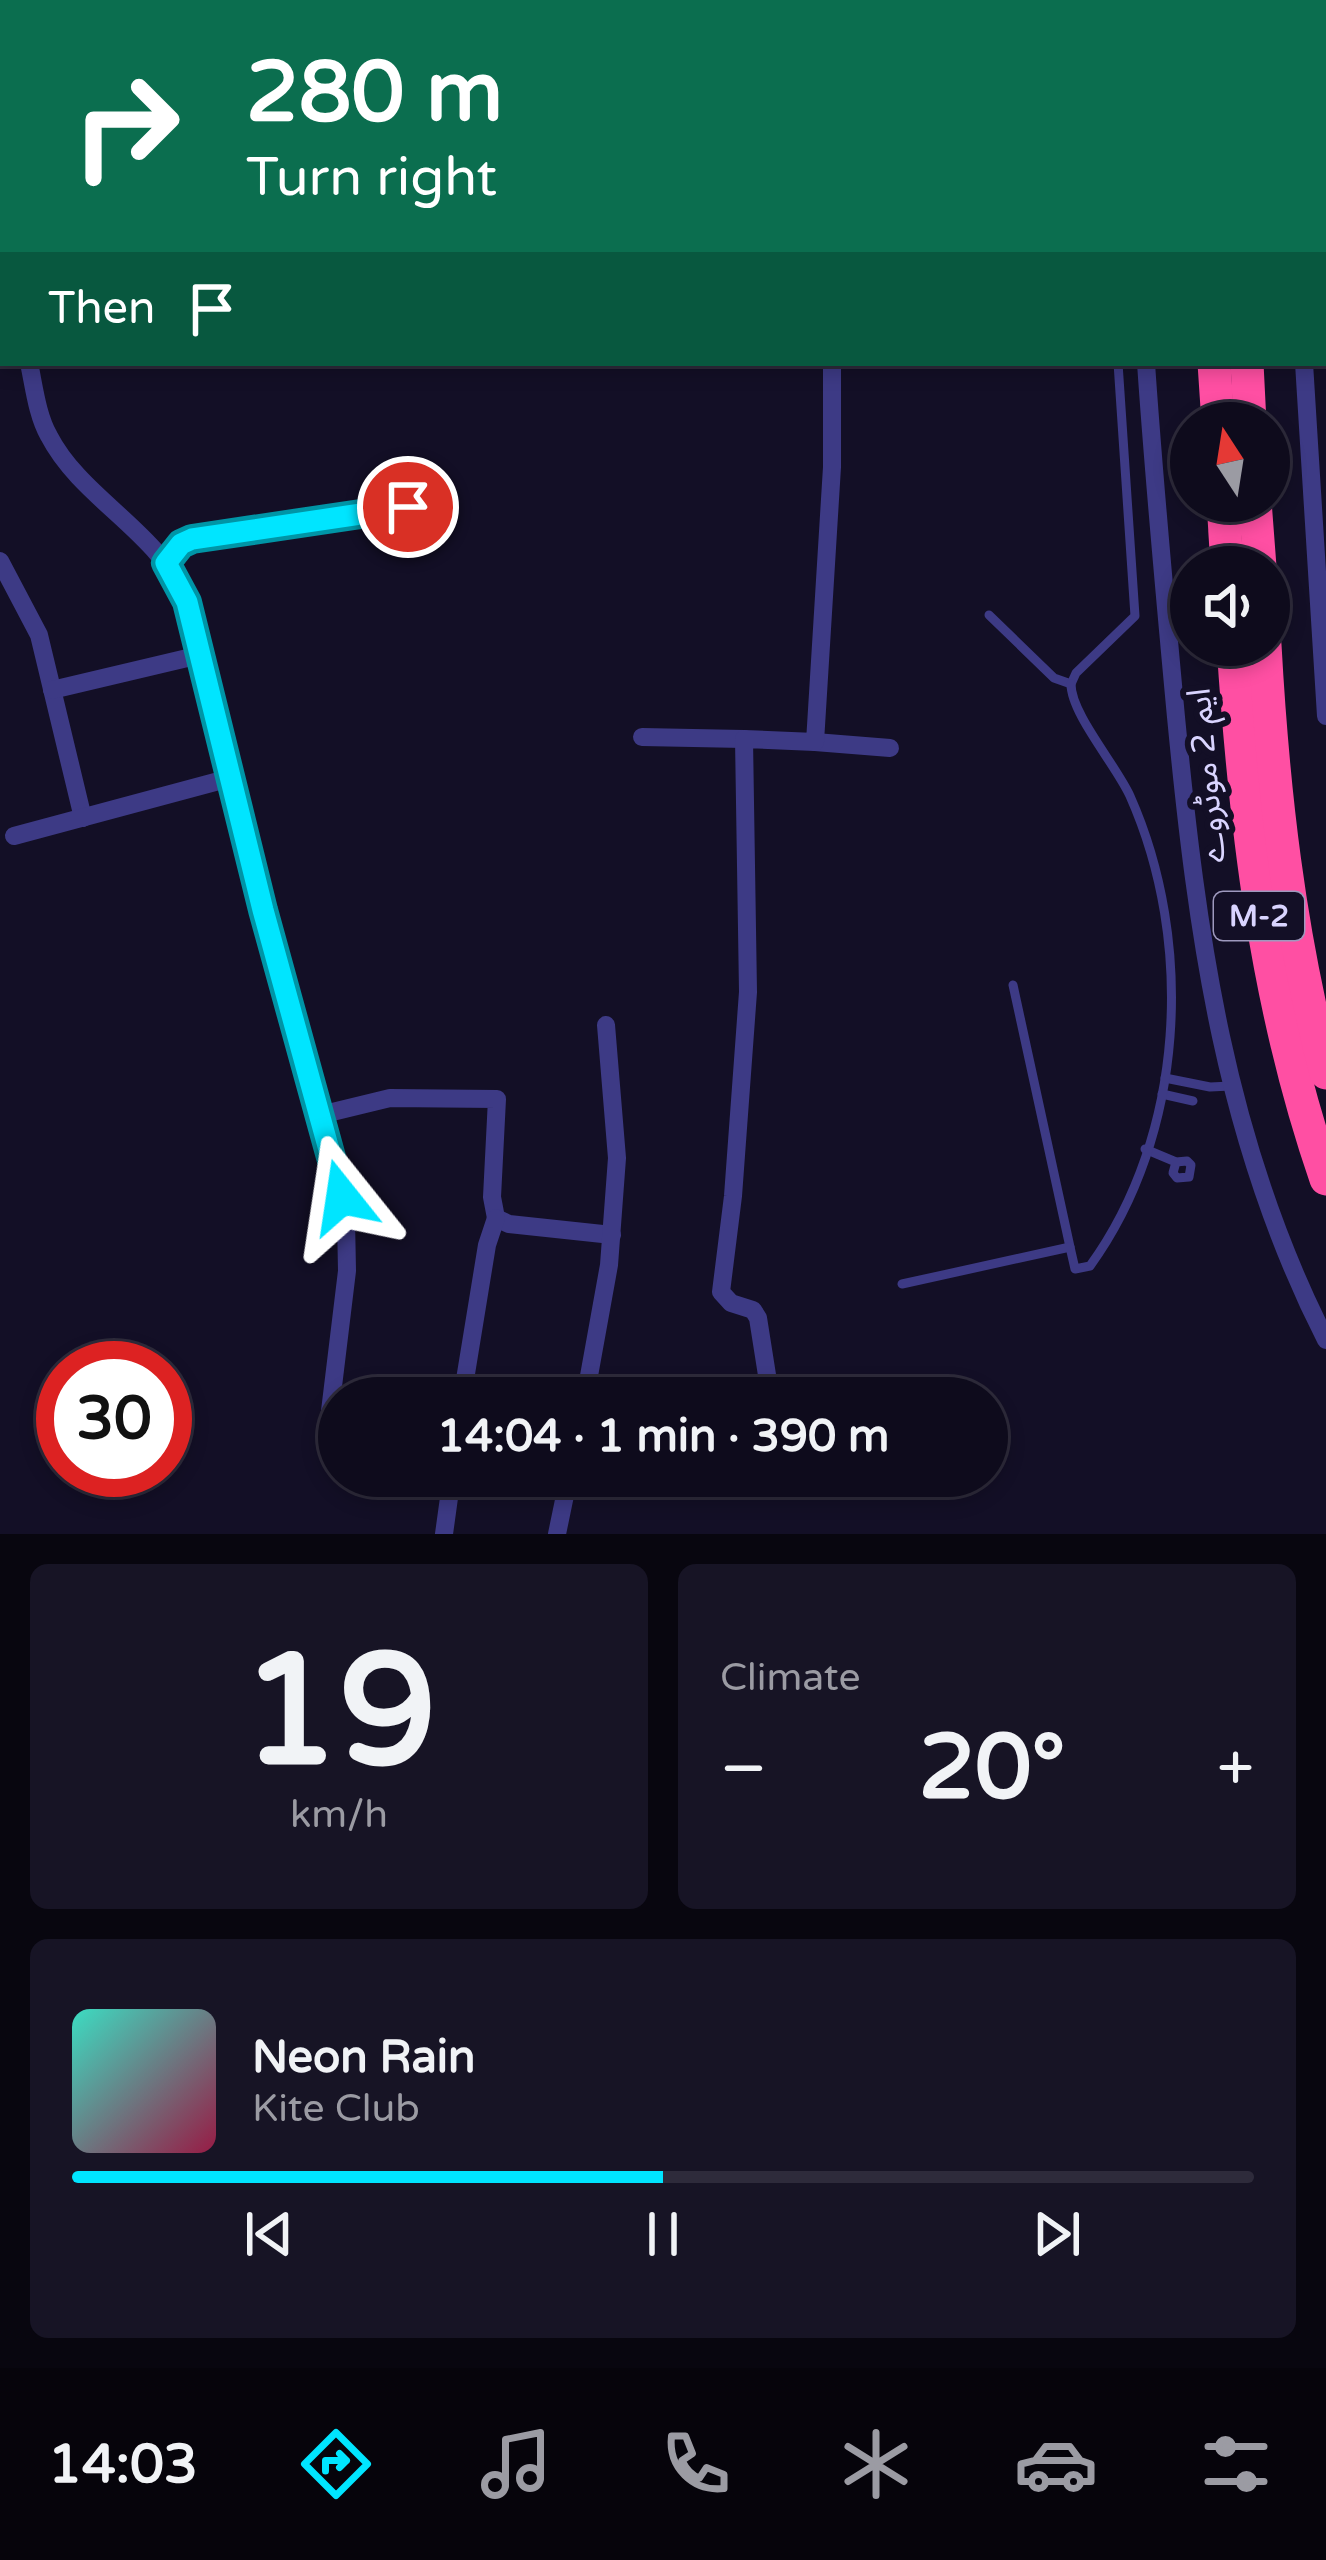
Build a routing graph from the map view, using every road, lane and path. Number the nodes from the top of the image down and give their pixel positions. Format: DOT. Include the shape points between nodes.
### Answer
graph roads {
  1 [pos="29,366"];
  2 [pos="832,366"];
  3 [pos="1118,366"];
  4 [pos="1146,366"];
  5 [pos="1214,366"];
  6 [pos="1247,366"];
  7 [pos="1304,366"];
  8 [pos="1217,402"];
  9 [pos="1249,402"];
  10 [pos="408,507"];
  11 [pos="0,561"];
  12 [pos="166,563"];
  13 [pos="989,615"];
  14 [pos="200,655"];
  15 [pos="1235,666"];
  16 [pos="1266,666"];
  17 [pos="1071,684"];
  18 [pos="52,690"];
  19 [pos="1326,716"];
  20 [pos="642,736"];
  21 [pos="744,739"];
  22 [pos="815,742"];
  23 [pos="890,748"];
  24 [pos="230,778"];
  25 [pos="83,818"];
  26 [pos="14,836"];
  27 [pos="1013,985"];
  28 [pos="606,1024"];
  29 [pos="1326,1072"];
  30 [pos="1165,1078"];
  31 [pos="1231,1086"];
  32 [pos="1162,1094"];
  33 [pos="1193,1101"];
  34 [pos="320,1115"];
  35 [pos="1145,1149"];
  36 [pos="1175,1162"];
  37 [pos="1326,1179"];
  38 [pos="496,1218"];
  39 [pos="611,1235"];
  40 [pos="1070,1247"];
  41 [pos="902,1284"];
  42 [pos="1326,1340"];
  43 [pos="334,1377"];
  44 [pos="465,1377"];
  45 [pos="587,1377"];
  46 [pos="768,1377"];
  47 [pos="449,1497"];
  48 [pos="564,1497"];
  49 [pos="444,1534"];
  50 [pos="556,1534"];
  1 -- 12 [label="street" via="47,434"];
  2 -- 22 [label="street"];
  3 -- 17 [label="lane" via="1135,616"];
  4 -- 31 [label="street" via="1189,854"];
  5 -- 8 [label="highway"];
  6 -- 9 [label="highway"];
  7 -- 19 [label="street"];
  10 -- 12 [label="street" via="192,539"];
  11 -- 18 [label="street" via="34,620"];
  12 -- 14 [label="street" via="182,587"];
  13 -- 17 [label="lane" via="1054,678"];
  14 -- 18 [label="street"];
  14 -- 24 [label="street"];
  15 -- 37 [label="highway, ایم 2 موٹروے / M-2" via="1262,931"];
  16 -- 29 [label="highway, ایم 2 موٹروے / M-2" via="1284,871"];
  17 -- 30 [label="lane" via="1128,790 1158,878 1174,989"];
  18 -- 25 [label="street"];
  20 -- 21 [label="street"];
  21 -- 22 [label="street"];
  21 -- 46 [label="street" via="748,992 721,1292 758,1318"];
  22 -- 23 [label="street"];
  24 -- 25 [label="street"];
  24 -- 34 [label="street"];
  25 -- 26 [label="street"];
  27 -- 40 [label="lane"];
  28 -- 39 [label="street" via="617,1158"];
  30 -- 31 [label="lane"];
  30 -- 32 [label="lane"];
  31 -- 42 [label="street" via="1283,1252"];
  32 -- 33 [label="lane"];
  32 -- 35 [label="lane"];
  34 -- 38 [label="street" via="390,1098 497,1099"];
  34 -- 43 [label="street" via="349,1246"];
  35 -- 36 [label="lane"];
  35 -- 40 [label="lane" via="1121,1220 1090,1266 1075,1269"];
  38 -- 39 [label="street"];
  38 -- 44 [label="street"];
  39 -- 45 [label="street"];
  40 -- 41 [label="lane"];
  47 -- 49 [label="street"];
  48 -- 50 [label="street"];
}
